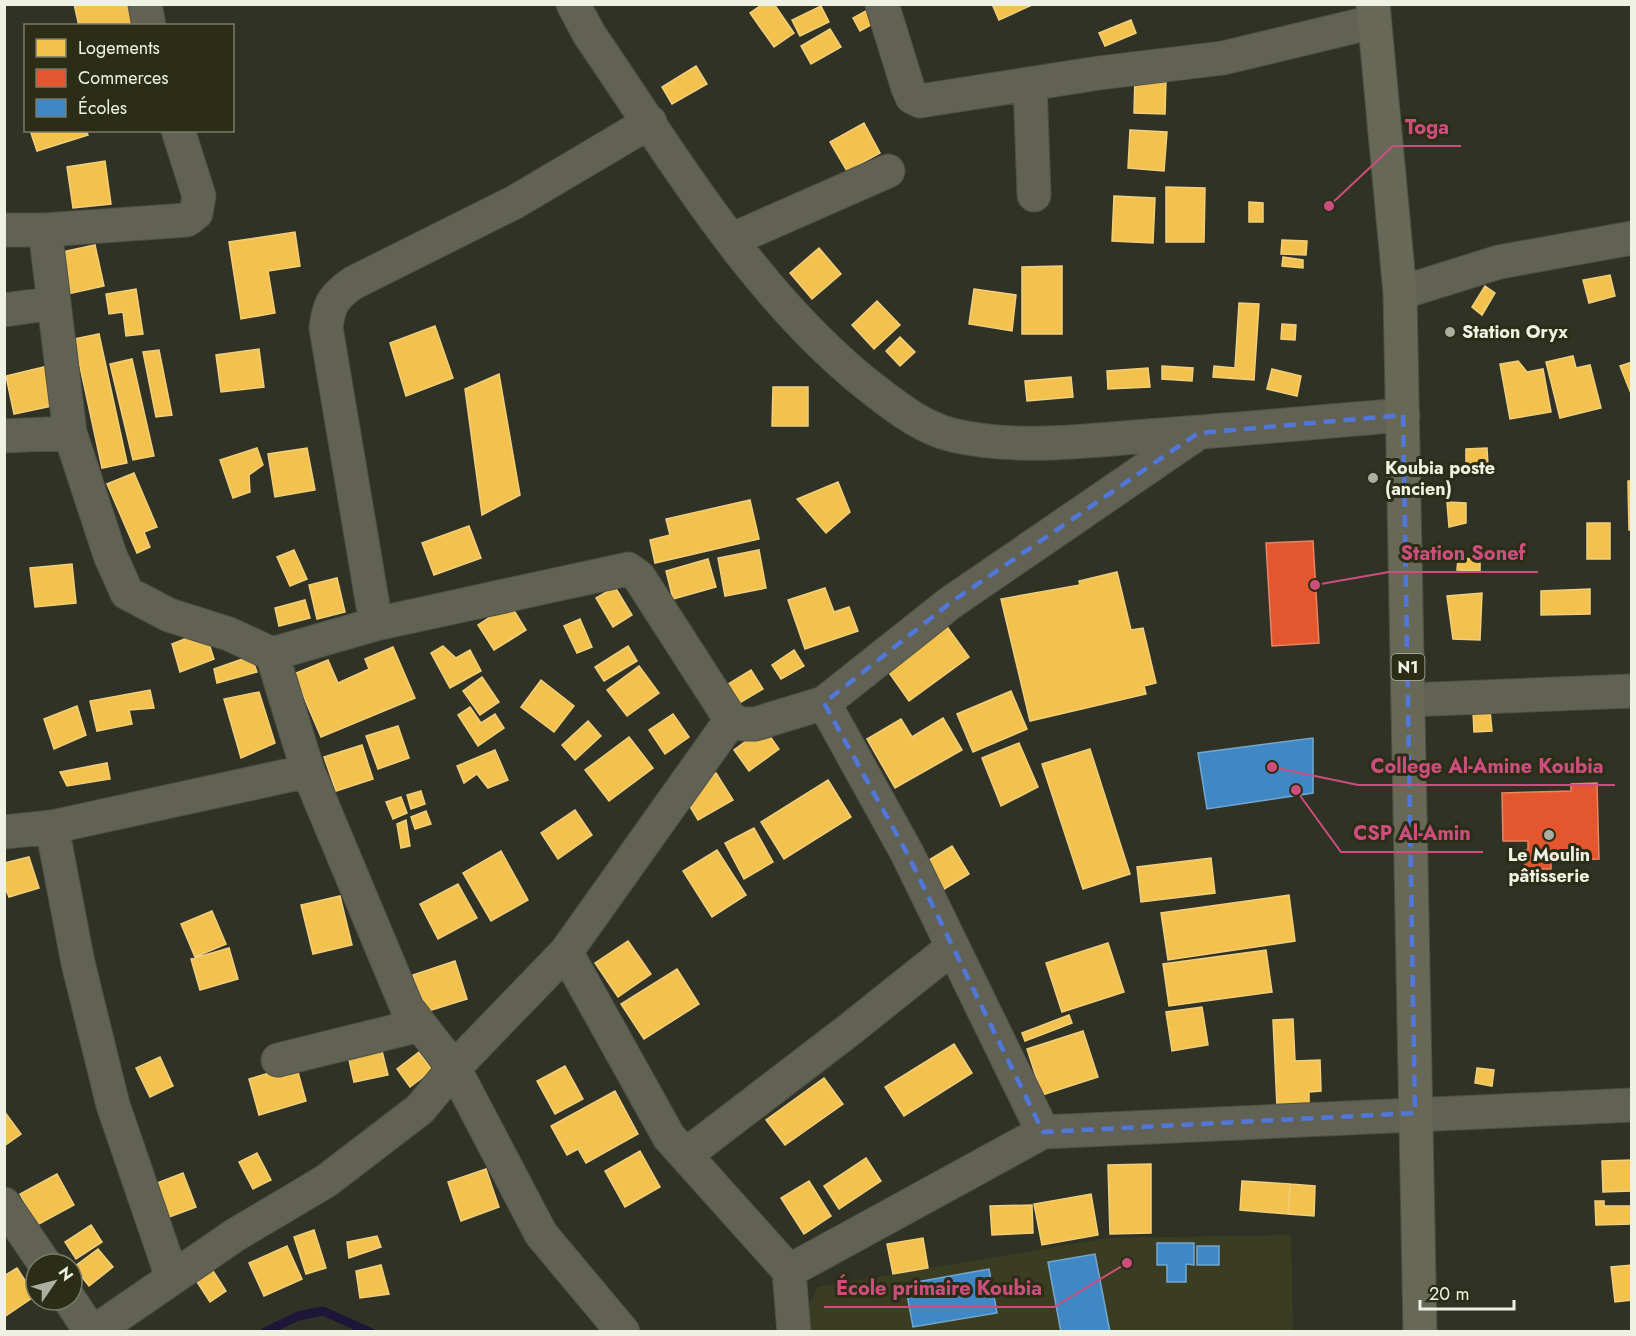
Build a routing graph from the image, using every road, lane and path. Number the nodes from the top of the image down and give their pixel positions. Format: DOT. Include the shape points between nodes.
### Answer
graph roads {
  1 [pos="145,4"];
  2 [pos="573,4"];
  3 [pos="882,4"];
  4 [pos="1373,13"];
  5 [pos="149,24"];
  6 [pos="1030,84"];
  7 [pos="650,122"];
  8 [pos="179,132"];
  9 [pos="888,171"];
  10 [pos="1034,195"];
  11 [pos="4,230"];
  12 [pos="45,230"];
  13 [pos="1632,237"];
  14 [pos="731,240"];
  15 [pos="1400,292"];
  16 [pos="54,303"];
  17 [pos="4,310"];
  18 [pos="1403,415"];
  19 [pos="70,433"];
  20 [pos="1198,433"];
  21 [pos="4,436"];
  22 [pos="376,624"];
  23 [pos="272,654"];
  24 [pos="1632,691"];
  25 [pos="1409,700"];
  26 [pos="824,703"];
  27 [pos="731,720"];
  28 [pos="308,771"];
  29 [pos="52,827"];
  30 [pos="4,832"];
  31 [pos="953,947"];
  32 [pos="566,952"];
  33 [pos="420,1025"];
  34 [pos="278,1059"];
  35 [pos="454,1068"];
  36 [pos="1632,1105"];
  37 [pos="1415,1113"];
  38 [pos="1043,1132"];
  39 [pos="687,1154"];
  40 [pos="4,1204"];
  41 [pos="37,1252"];
  42 [pos="789,1271"];
  43 [pos="172,1277"];
  44 [pos="79,1312"];
  45 [pos="93,1332"];
  46 [pos="624,1332"];
  47 [pos="794,1332"];
  48 [pos="1420,1332"];
  1 -- 5 [label="street"];
  2 -- 7 [label="street"];
  3 -- 6 [label="street" via="912,97 927,101"];
  4 -- 6 [label="street" via="1223,58"];
  4 -- 15 [label="main road, N1"];
  6 -- 10 [label="street"];
  7 -- 14 [label="street"];
  7 -- 22 [label="street" via="515,202 353,283 328,306 326,328"];
  8 -- 12 [label="street" via="199,196 196,213 187,220"];
  9 -- 14 [label="street"];
  11 -- 12 [label="street"];
  12 -- 16 [label="street"];
  13 -- 15 [label="street" via="1499,262"];
  14 -- 20 [label="street" via="802,323 854,375 907,416 949,434 992,442 1054,444"];
  15 -- 18 [label="main road, N1"];
  16 -- 17 [label="street"];
  16 -- 19 [label="street"];
  18 -- 20 [label="street"];
  18 -- 25 [label="main road, N1"];
  19 -- 21 [label="street"];
  19 -- 23 [label="street" via="110,555 127,593 169,615 229,634"];
  20 -- 26 [label="street" via="950,603"];
  22 -- 23 [label="street"];
  22 -- 27 [label="street" via="628,569 639,577"];
  23 -- 28 [label="street"];
  24 -- 25 [label="street"];
  25 -- 37 [label="main road, N1"];
  26 -- 27 [label="street" via="755,724"];
  26 -- 31 [label="street" via="907,853"];
  27 -- 32 [label="street"];
  28 -- 29 [label="street"];
  28 -- 33 [label="street" via="407,1008"];
  29 -- 30 [label="street"];
  29 -- 43 [label="street" via="78,963 113,1106"];
  31 -- 38 [label="street"];
  31 -- 39 [label="street"];
  32 -- 35 [label="street"];
  32 -- 39 [label="street" via="669,1137"];
  33 -- 34 [label="street"];
  33 -- 35 [label="street"];
  35 -- 43 [label="street" via="420,1109 373,1148"];
  35 -- 46 [label="street" via="541,1234"];
  36 -- 37 [label="street"];
  37 -- 38 [label="street"];
  37 -- 48 [label="main road, N1"];
  38 -- 42 [label="street"];
  39 -- 42 [label="street"];
  40 -- 41 [label="street"];
  42 -- 47 [label="street"];
  43 -- 45 [label="street"];
  44 -- 45 [label="street"];
}
